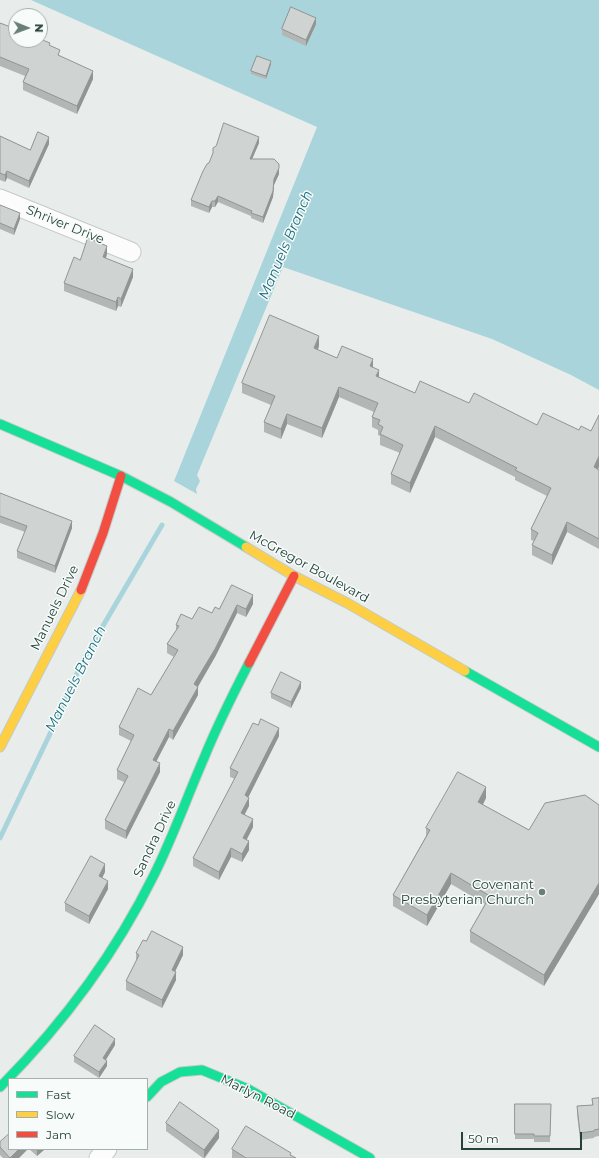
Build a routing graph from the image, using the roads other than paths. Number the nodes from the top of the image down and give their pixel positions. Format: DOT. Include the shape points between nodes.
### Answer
graph roads {
  1 [pos="0,199"];
  2 [pos="131,252"];
  3 [pos="0,424"];
  4 [pos="121,476"];
  5 [pos="294,576"];
  6 [pos="0,747"];
  7 [pos="599,747"];
  8 [pos="9,1078"];
  9 [pos="8,1079"];
  10 [pos="0,1087"];
  11 [pos="148,1096"];
  12 [pos="106,1150"];
  13 [pos="99,1158"];
  14 [pos="370,1158"];
  1 -- 2 [label="street, Shriver Drive"];
  3 -- 4 [label="street, McGregor Boulevard"];
  4 -- 5 [label="street, McGregor Boulevard" via="171,502"];
  4 -- 6 [label="street, Manuels Drive" via="80,593"];
  5 -- 7 [label="street, McGregor Boulevard" via="347,603"];
  5 -- 8 [label="street, Sandra Drive" via="221,719 153,877 120,935 70,1009"];
  9 -- 10 [label="street, Sandra Drive"];
  11 -- 14 [label="street, Marlyn Road" via="161,1082 180,1072 202,1070 248,1089"];
  12 -- 13 [label="street"];
}
